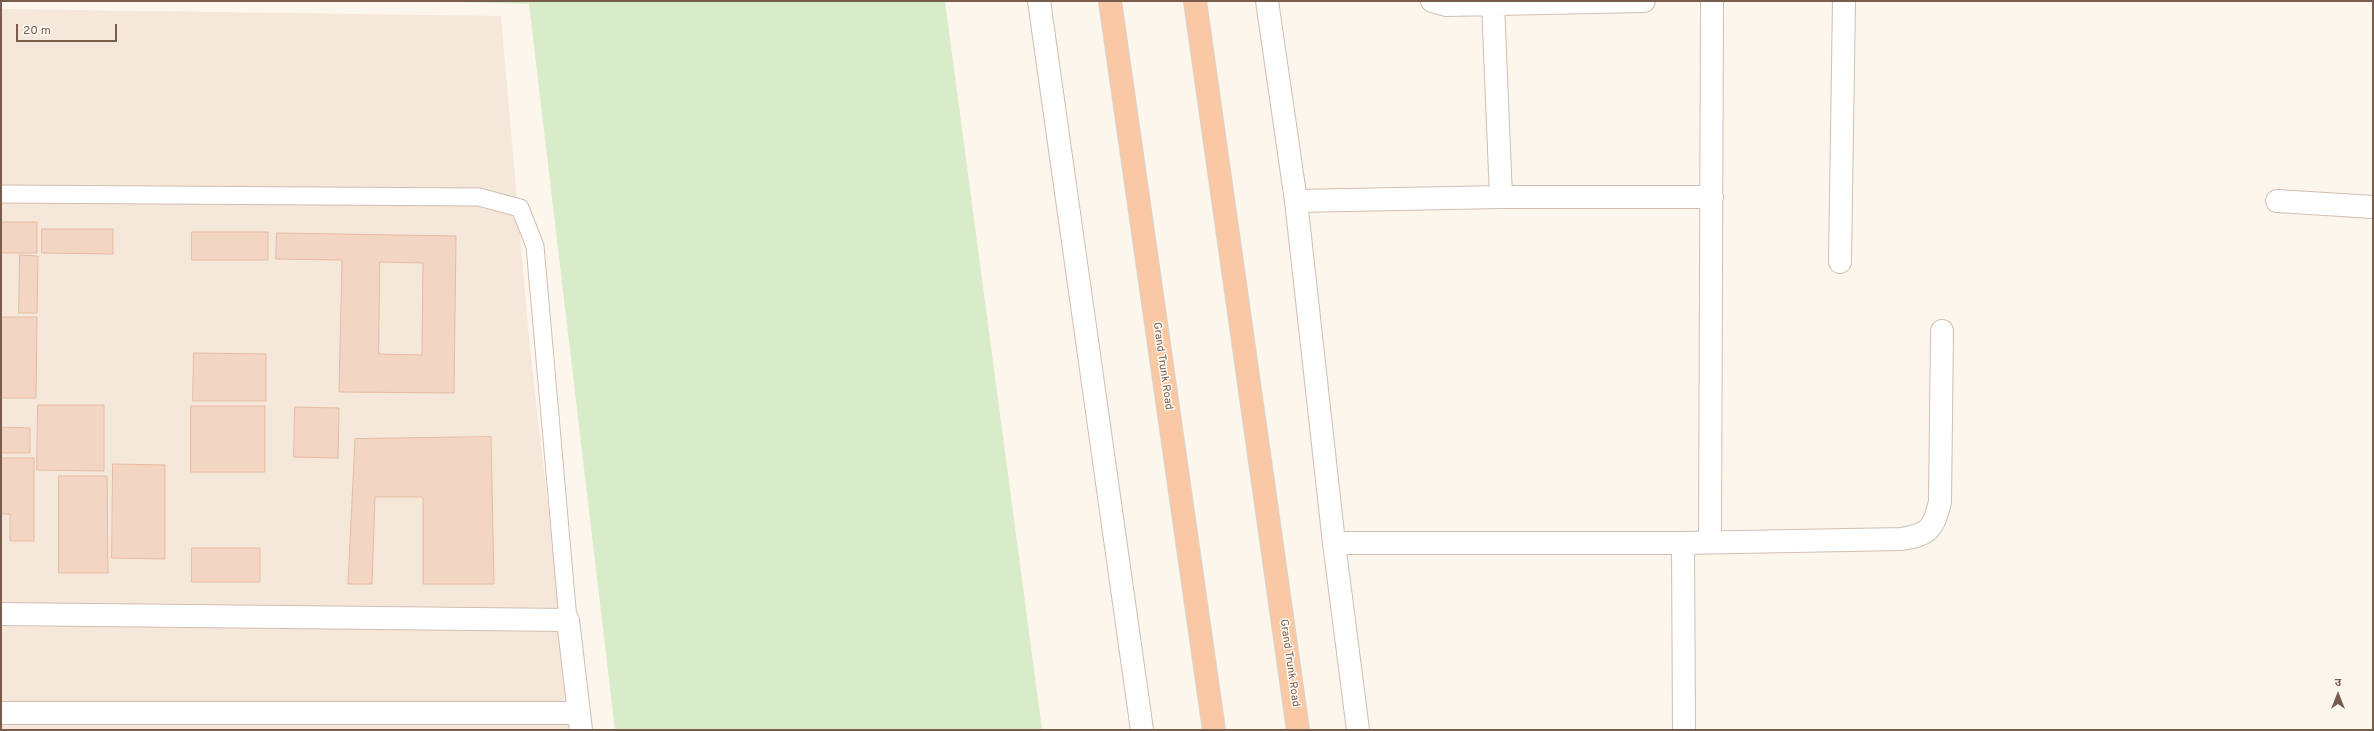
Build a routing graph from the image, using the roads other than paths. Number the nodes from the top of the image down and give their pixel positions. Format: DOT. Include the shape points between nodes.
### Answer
graph roads {
  1 [pos="1039,1"];
  2 [pos="1110,1"];
  3 [pos="1195,1"];
  4 [pos="1267,1"];
  5 [pos="1432,1"];
  6 [pos="1644,1"];
  7 [pos="1712,1"];
  8 [pos="1844,1"];
  9 [pos="1567,2"];
  10 [pos="1493,4"];
  11 [pos="1,194"];
  12 [pos="1501,197"];
  13 [pos="1712,197"];
  14 [pos="1296,201"];
  15 [pos="2277,201"];
  16 [pos="2373,207"];
  17 [pos="1840,262"];
  18 [pos="1942,331"];
  19 [pos="1710,542"];
  20 [pos="1334,543"];
  21 [pos="1683,543"];
  22 [pos="1,614"];
  23 [pos="568,620"];
  24 [pos="1,713"];
  25 [pos="580,722"];
  26 [pos="1142,730"];
  27 [pos="1214,730"];
  28 [pos="1298,730"];
  29 [pos="1358,730"];
  30 [pos="1684,730"];
  1 -- 26 [label="street"];
  2 -- 27 [label="highway, Grand Trunk Road"];
  3 -- 28 [label="highway, Grand Trunk Road"];
  4 -- 14 [label="street"];
  5 -- 10 [label="street" via="1446,5"];
  6 -- 9 [label="street"];
  7 -- 13 [label="street"];
  8 -- 17 [label="street"];
  9 -- 10 [label="street"];
  10 -- 12 [label="street"];
  11 -- 23 [label="lane" via="479,197 520,208 535,246"];
  12 -- 13 [label="street"];
  12 -- 14 [label="street"];
  13 -- 19 [label="street"];
  14 -- 20 [label="street"];
  15 -- 16 [label="street"];
  18 -- 19 [label="street" via="1940,502 1934,523 1922,536 1902,540"];
  19 -- 21 [label="street"];
  20 -- 21 [label="street"];
  20 -- 29 [label="street"];
  21 -- 30 [label="street"];
  22 -- 23 [label="street"];
  23 -- 25 [label="street"];
  24 -- 25 [label="street"];
}
